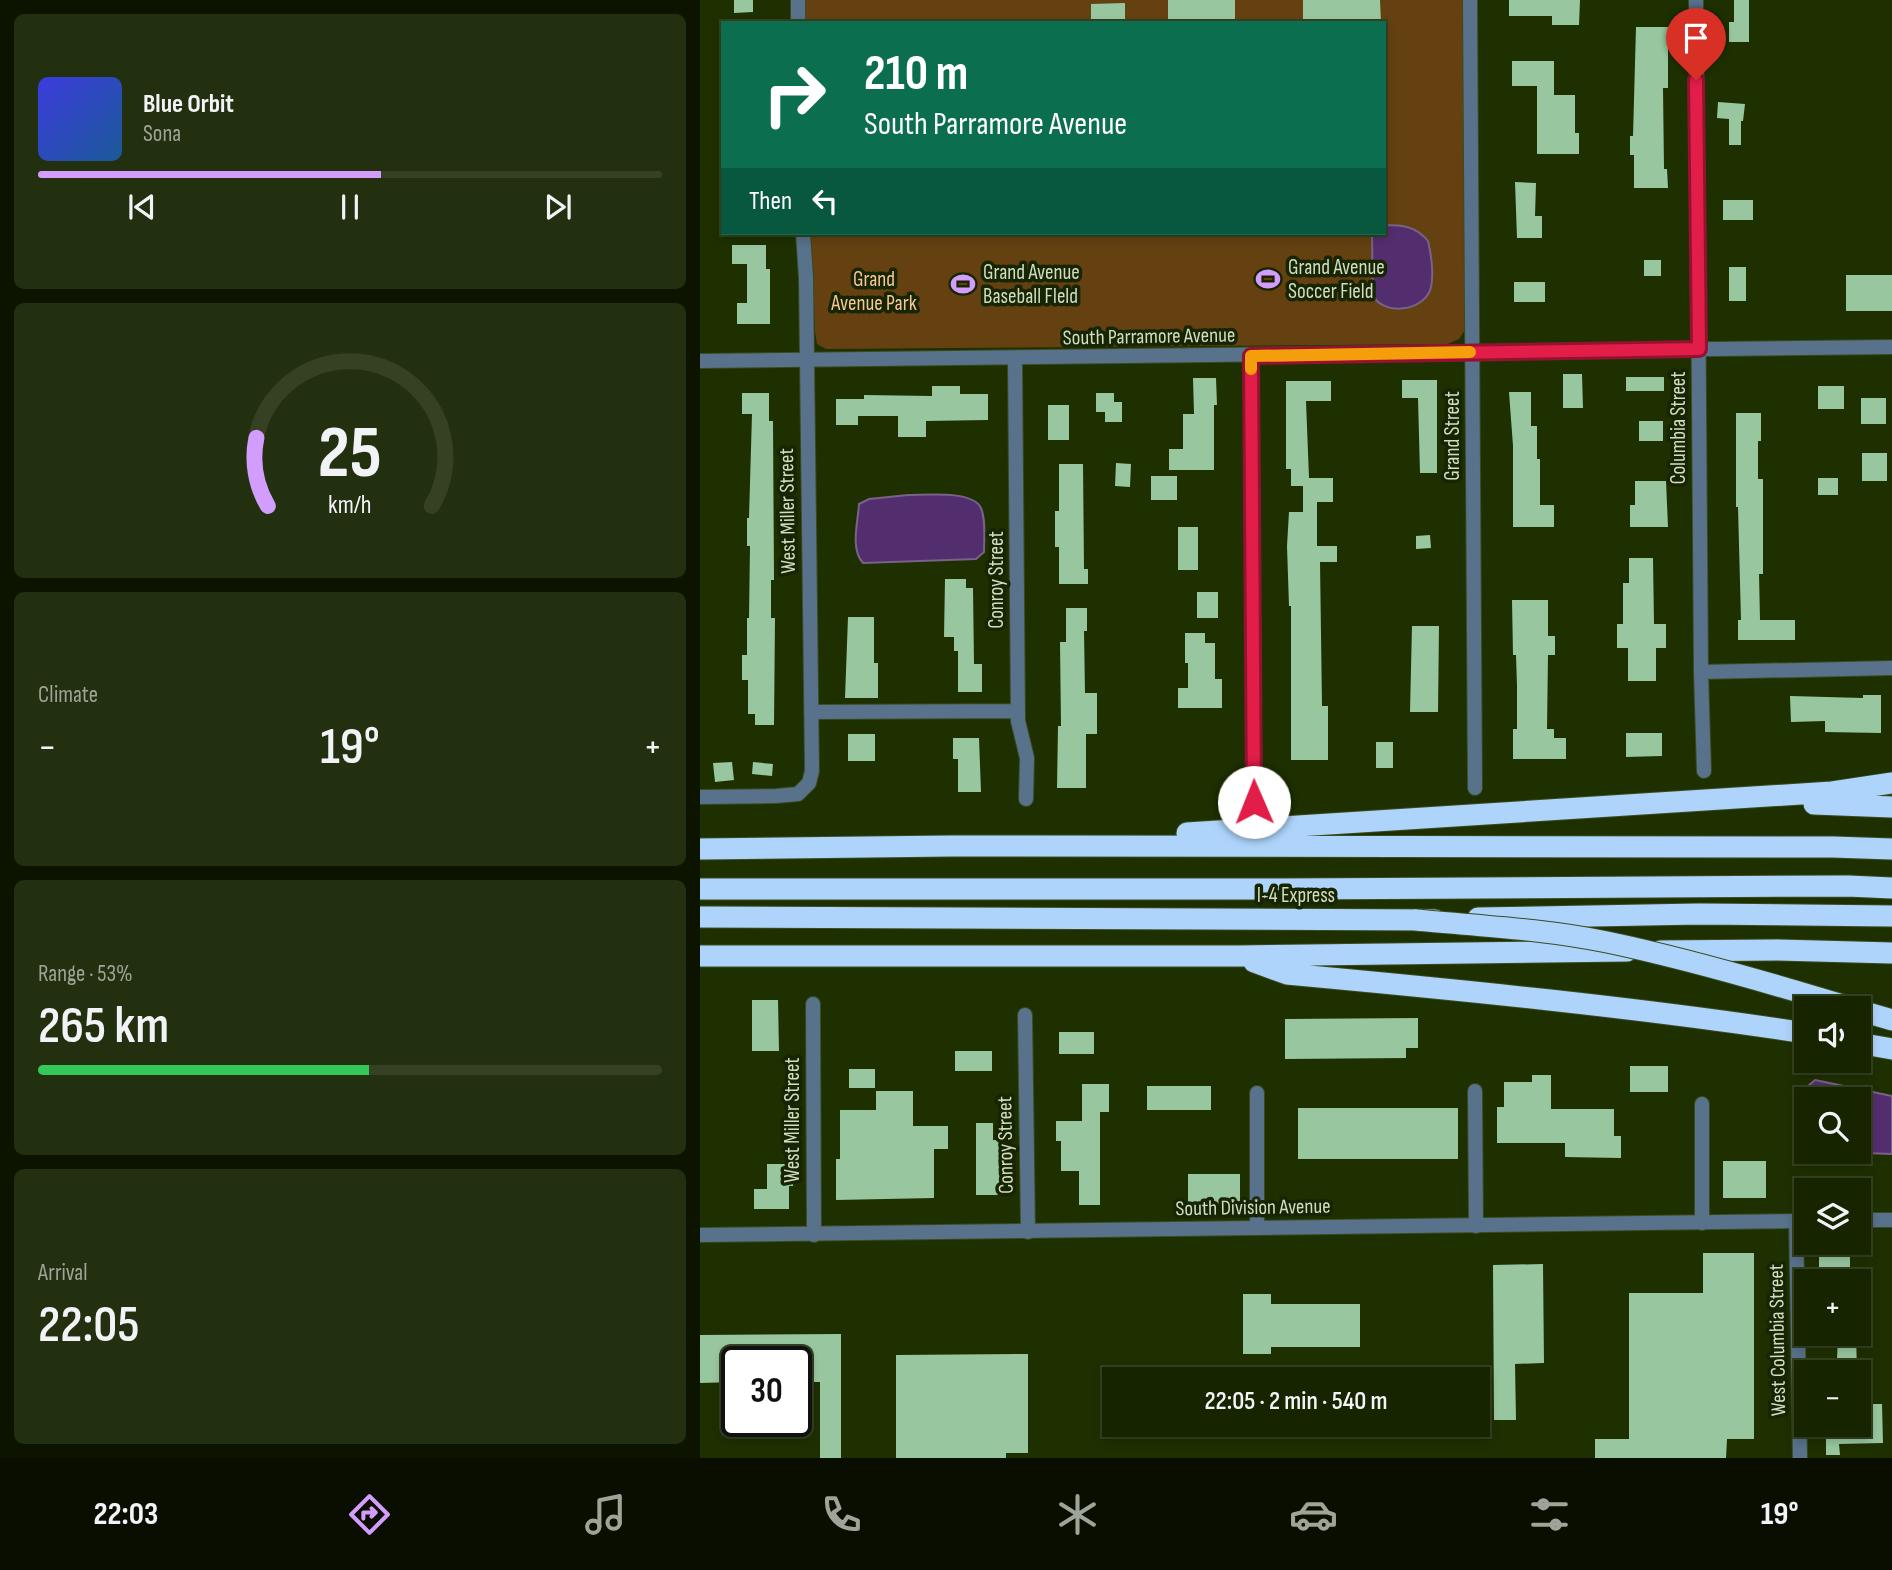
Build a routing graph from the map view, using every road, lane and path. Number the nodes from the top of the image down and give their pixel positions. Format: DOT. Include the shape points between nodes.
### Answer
graph roads {
  1 [pos="798,0"];
  2 [pos="1471,0"];
  3 [pos="1696,0"];
  4 [pos="798,21"];
  5 [pos="803,235"];
  6 [pos="1892,347"];
  7 [pos="1699,349"];
  8 [pos="1473,352"];
  9 [pos="1251,356"];
  10 [pos="1015,359"];
  11 [pos="700,361"];
  12 [pos="807,361"];
  13 [pos="1892,668"];
  14 [pos="1701,671"];
  15 [pos="811,712"];
  16 [pos="1018,712"];
  17 [pos="1704,772"];
  18 [pos="1892,783"];
  19 [pos="1475,788"];
  20 [pos="700,797"];
  21 [pos="1026,799"];
  22 [pos="1711,799"];
  23 [pos="1254,802"];
  24 [pos="1892,807"];
  25 [pos="951,846"];
  26 [pos="700,849"];
  27 [pos="1892,849"];
  28 [pos="1892,888"];
  29 [pos="700,889"];
  30 [pos="1892,916"];
  31 [pos="700,917"];
  32 [pos="1416,920"];
  33 [pos="1892,953"];
  34 [pos="700,956"];
  35 [pos="1239,956"];
  36 [pos="1812,996"];
  37 [pos="813,1004"];
  38 [pos="1871,1014"];
  39 [pos="1025,1015"];
  40 [pos="1892,1020"];
  41 [pos="1794,1031"];
  42 [pos="1871,1045"];
  43 [pos="1892,1049"];
  44 [pos="1475,1091"];
  45 [pos="1257,1093"];
  46 [pos="1702,1104"];
  47 [pos="1871,1220"];
  48 [pos="1892,1220"];
  49 [pos="1794,1221"];
  50 [pos="1702,1223"];
  51 [pos="1476,1226"];
  52 [pos="1256,1228"];
  53 [pos="1028,1232"];
  54 [pos="700,1235"];
  55 [pos="814,1235"];
  56 [pos="1801,1255"];
  57 [pos="1800,1458"];
  1 -- 4 [label="street"];
  2 -- 8 [label="street, Grand Street"];
  3 -- 7 [label="street, Columbia Street"];
  5 -- 12 [label="street, West Miller Street"];
  6 -- 7 [label="street, South Parramore Avenue"];
  7 -- 8 [label="street, South Parramore Avenue"];
  7 -- 14 [label="street, Columbia Street"];
  8 -- 9 [label="street, South Parramore Avenue"];
  8 -- 19 [label="street, Grand Street"];
  9 -- 10 [label="street, South Parramore Avenue"];
  9 -- 23 [label="street"];
  10 -- 12 [label="street, South Parramore Avenue"];
  10 -- 16 [label="street, Conroy Street"];
  11 -- 12 [label="street, South Parramore Avenue"];
  12 -- 15 [label="street, West Miller Street"];
  13 -- 14 [label="street"];
  14 -- 17 [label="street, Columbia Street"];
  15 -- 16 [label="street"];
  15 -- 20 [label="street, West Miller Street" via="812,772 798,794"];
  16 -- 21 [label="street, Conroy Street" via="1027,758"];
  18 -- 22 [label="highway" via="1832,792"];
  22 -- 24 [label="highway"];
  22 -- 25 [label="highway"];
  25 -- 26 [label="highway"];
  25 -- 27 [label="highway"];
  28 -- 29 [label="highway, I-4 Express"];
  30 -- 32 [label="highway, I-4 Express, bridge" via="1699,914"];
  31 -- 32 [label="highway, I-4 Express"];
  32 -- 36 [label="highway, bridge" via="1605,942"];
  33 -- 35 [label="highway" via="1712,950"];
  34 -- 35 [label="highway"];
  35 -- 41 [label="highway" via="1287,974 1544,998"];
  37 -- 55 [label="street, West Miller Street"];
  38 -- 40 [label="highway"];
  39 -- 53 [label="street, Conroy Street"];
  42 -- 43 [label="highway"];
  44 -- 51 [label="street"];
  45 -- 52 [label="street"];
  46 -- 50 [label="street"];
  47 -- 48 [label="street"];
  49 -- 50 [label="street, South Division Avenue"];
  50 -- 51 [label="street, South Division Avenue"];
  51 -- 52 [label="street, South Division Avenue"];
  52 -- 53 [label="street, South Division Avenue"];
  53 -- 55 [label="street, South Division Avenue"];
  54 -- 55 [label="street, South Division Avenue"];
  56 -- 57 [label="street, West Columbia Street"];
}
